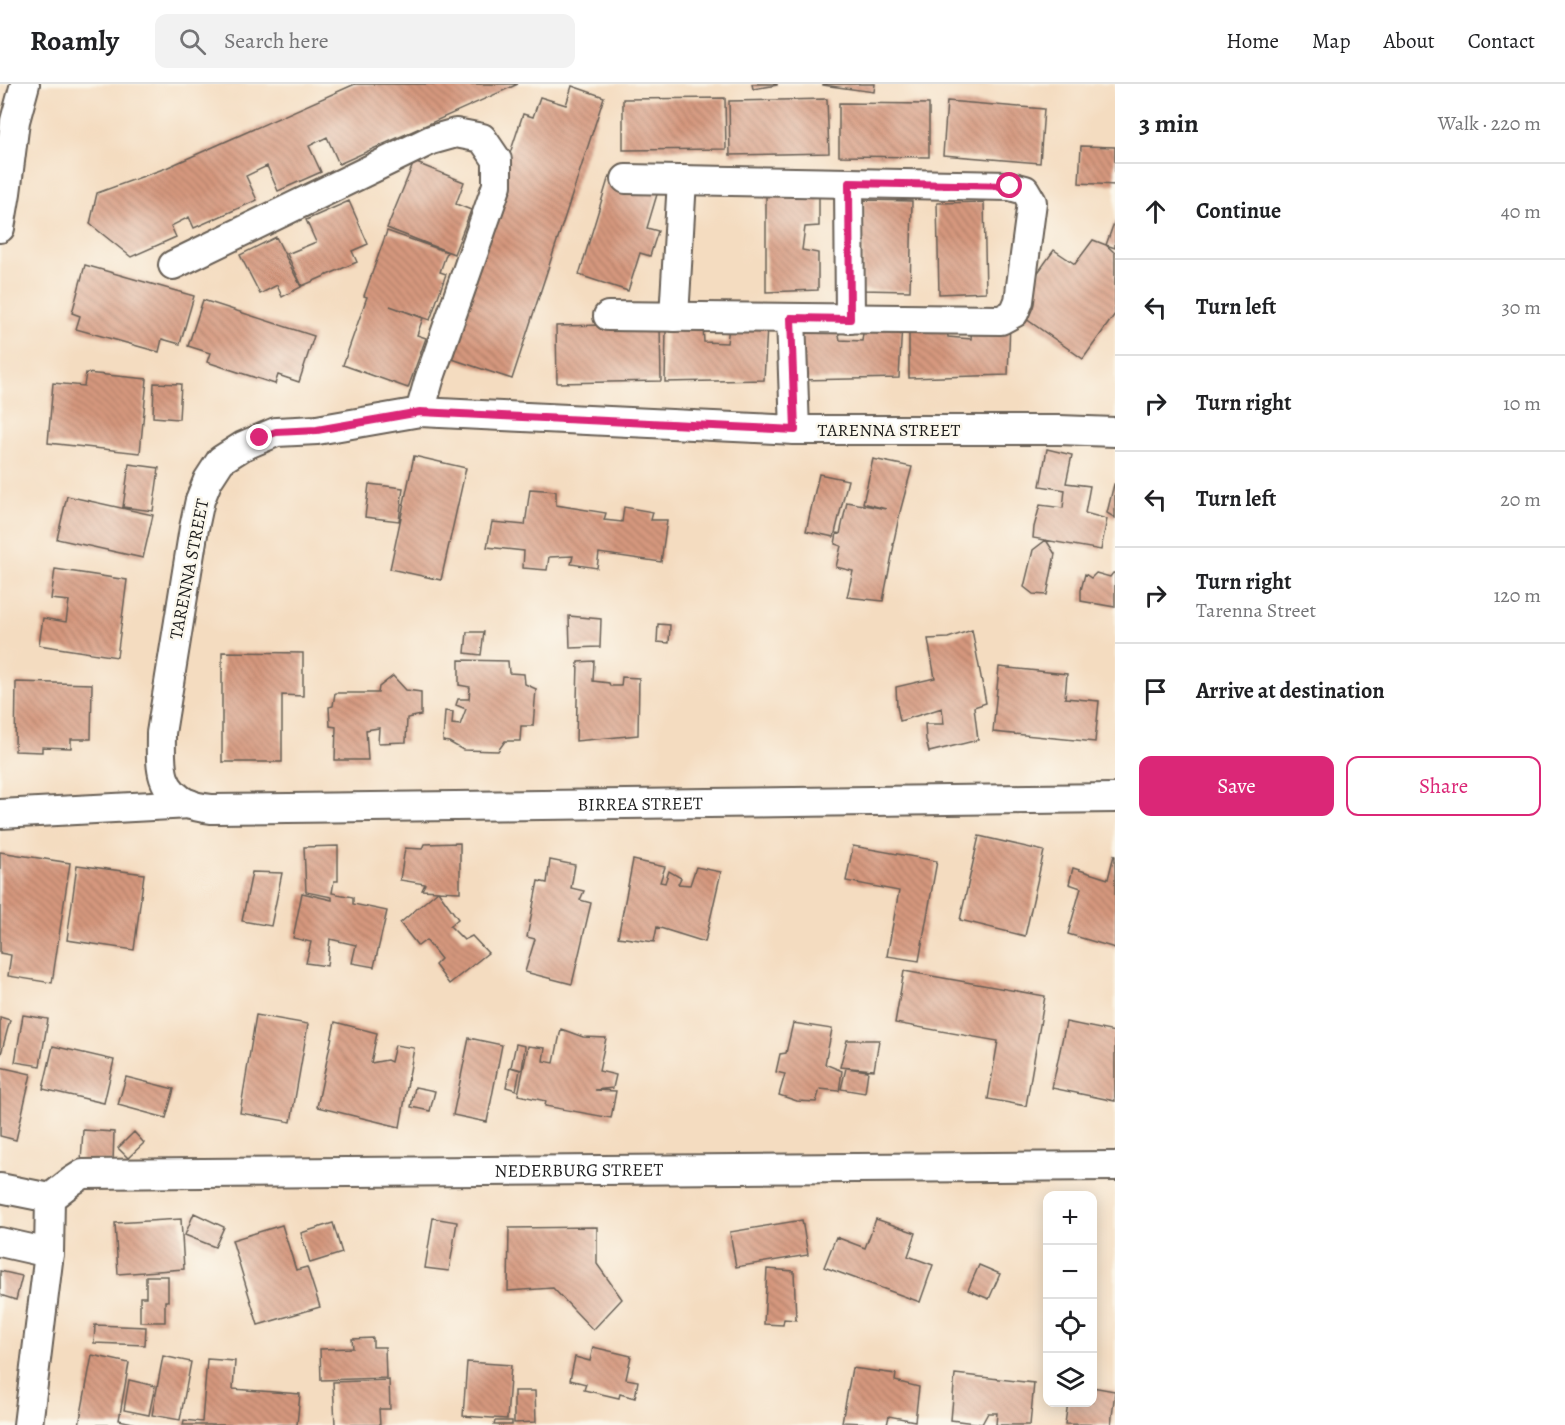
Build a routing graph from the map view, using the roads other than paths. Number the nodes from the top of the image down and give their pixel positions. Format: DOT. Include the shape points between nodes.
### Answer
graph roads {
  1 [pos="10,84"];
  2 [pos="25,84"];
  3 [pos="15,121"];
  4 [pos="626,179"];
  5 [pos="682,180"];
  6 [pos="849,183"];
  7 [pos="0,228"];
  8 [pos="173,265"];
  9 [pos="608,316"];
  10 [pos="674,317"];
  11 [pos="791,318"];
  12 [pos="850,319"];
  13 [pos="420,412"];
  14 [pos="795,430"];
  15 [pos="1115,432"];
  16 [pos="180,798"];
  17 [pos="1115,798"];
  18 [pos="0,814"];
  19 [pos="1115,1166"];
  20 [pos="0,1188"];
  21 [pos="51,1198"];
  22 [pos="0,1242"];
  23 [pos="49,1253"];
  24 [pos="28,1425"];
  1 -- 3 [label="street"];
  2 -- 3 [label="street"];
  3 -- 7 [label="street"];
  4 -- 5 [label="street"];
  5 -- 6 [label="street"];
  5 -- 10 [label="street"];
  6 -- 12 [label="street"];
  6 -- 12 [label="street" via="1010,186 1025,190 1032,202 1019,301 1014,313 1001,320"];
  8 -- 13 [label="street" via="431,140 456,133 482,138 497,160 497,185"];
  9 -- 10 [label="street"];
  10 -- 11 [label="street"];
  11 -- 12 [label="street"];
  11 -- 14 [label="street"];
  13 -- 14 [label="street, TARENNA STREET"];
  13 -- 16 [label="street, TARENNA STREET" via="317,430 276,432 221,460 208,480 194,528 161,733 163,776"];
  14 -- 15 [label="street, TARENNA STREET"];
  16 -- 17 [label="street, BIRREA STREET" via="212,809 240,810"];
  16 -- 18 [label="street, BIRREA STREET"];
  19 -- 21 [label="street, NEDERBURG STREET" via="83,1174"];
  20 -- 21 [label="street"];
  21 -- 23 [label="street"];
  22 -- 23 [label="street"];
  23 -- 24 [label="street"];
}
